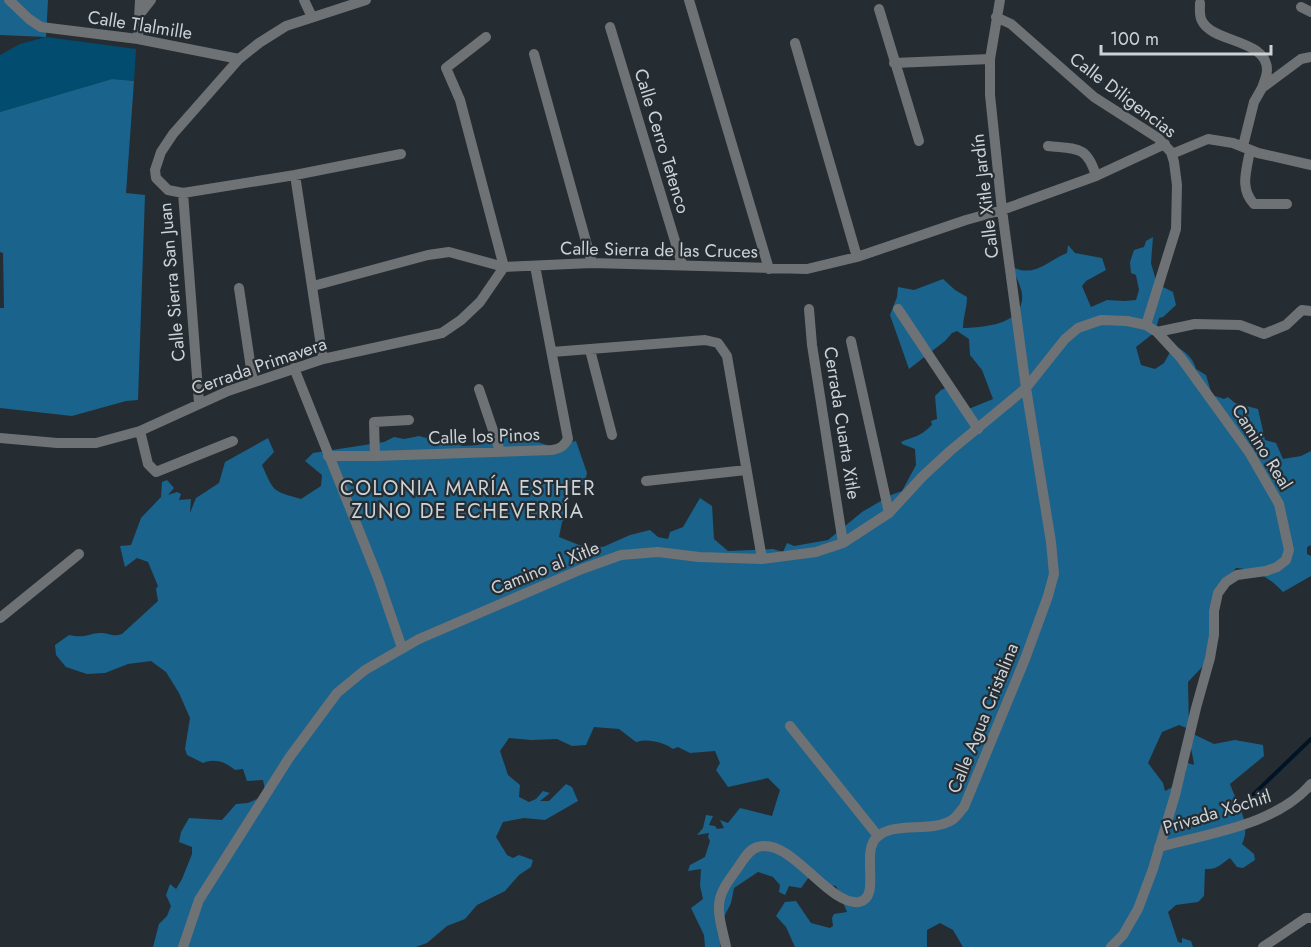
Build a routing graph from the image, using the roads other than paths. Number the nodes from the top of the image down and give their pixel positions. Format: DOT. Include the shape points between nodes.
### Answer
graph roads {
  1 [pos="9,0"];
  2 [pos="140,0"];
  3 [pos="151,0"];
  4 [pos="304,0"];
  5 [pos="366,0"];
  6 [pos="689,0"];
  7 [pos="1000,0"];
  8 [pos="1200,3"];
  9 [pos="1300,7"];
  10 [pos="879,9"];
  11 [pos="1311,12"];
  12 [pos="140,15"];
  13 [pos="312,17"];
  14 [pos="996,17"];
  15 [pos="610,27"];
  16 [pos="486,37"];
  17 [pos="138,39"];
  18 [pos="795,43"];
  19 [pos="534,54"];
  20 [pos="1311,57"];
  21 [pos="239,59"];
  22 [pos="990,59"];
  23 [pos="894,63"];
  24 [pos="1262,88"];
  25 [pos="919,141"];
  26 [pos="1165,144"];
  27 [pos="1048,146"];
  28 [pos="1246,148"];
  29 [pos="400,154"];
  30 [pos="1172,154"];
  31 [pos="1311,165"];
  32 [pos="295,175"];
  33 [pos="1096,176"];
  34 [pos="183,193"];
  35 [pos="1287,204"];
  36 [pos="1002,210"];
  37 [pos="857,257"];
  38 [pos="592,263"];
  39 [pos="682,264"];
  40 [pos="535,266"];
  41 [pos="504,267"];
  42 [pos="769,268"];
  43 [pos="313,286"];
  44 [pos="239,288"];
  45 [pos="809,309"];
  46 [pos="898,309"];
  47 [pos="1311,311"];
  48 [pos="1146,324"];
  49 [pos="1157,332"];
  50 [pos="851,341"];
  51 [pos="590,350"];
  52 [pos="552,352"];
  53 [pos="323,359"];
  54 [pos="294,368"];
  55 [pos="253,382"];
  56 [pos="1026,388"];
  57 [pos="479,389"];
  58 [pos="199,403"];
  59 [pos="409,420"];
  60 [pos="978,429"];
  61 [pos="140,431"];
  62 [pos="612,435"];
  63 [pos="0,438"];
  64 [pos="233,441"];
  65 [pos="500,451"];
  66 [pos="328,456"];
  67 [pos="375,456"];
  68 [pos="746,470"];
  69 [pos="646,481"];
  70 [pos="889,513"];
  71 [pos="843,543"];
  72 [pos="79,554"];
  73 [pos="762,559"];
  74 [pos="0,618"];
  75 [pos="402,648"];
  76 [pos="790,726"];
  77 [pos="1311,784"];
  78 [pos="878,836"];
  79 [pos="1159,847"];
  80 [pos="1311,918"];
  81 [pos="183,947"];
  82 [pos="726,947"];
  83 [pos="1110,947"];
  84 [pos="1263,947"];
  1 -- 17 [label="street, Calle Tlalmille" via="41,27"];
  2 -- 12 [label="street"];
  3 -- 12 [label="street"];
  4 -- 13 [label="street"];
  5 -- 13 [label="street"];
  6 -- 42 [label="street"];
  7 -- 14 [label="street, Calle Xitle Jardín"];
  8 -- 24 [label="street" via="1203,24 1263,57 1267,69"];
  9 -- 11 [label="street"];
  10 -- 23 [label="street"];
  12 -- 17 [label="street"];
  13 -- 21 [label="street" via="286,26"];
  14 -- 22 [label="street, Calle Xitle Jardín"];
  14 -- 26 [label="street, Calle Diligencias" via="1011,24 1094,97"];
  15 -- 39 [label="street, Calle Cerro Tetenco"];
  16 -- 41 [label="street" via="446,68 460,100"];
  17 -- 21 [label="street, Calle Tlalmille"];
  18 -- 37 [label="street"];
  19 -- 38 [label="street"];
  20 -- 24 [label="street" via="1300,59"];
  21 -- 34 [label="street, Calle Sierra San Juan" via="160,152 156,178 168,190"];
  22 -- 23 [label="street"];
  22 -- 36 [label="street, Calle Xitle Jardín"];
  23 -- 25 [label="street"];
  24 -- 28 [label="street" via="1254,102"];
  26 -- 30 [label="street, Calle Diligencias"];
  26 -- 33 [label="street, Calle Sierra de las Cruces"];
  27 -- 33 [label="street" via="1080,150 1092,160"];
  28 -- 30 [label="street" via="1208,139"];
  28 -- 31 [label="street"];
  28 -- 35 [label="street" via="1246,195 1254,204"];
  29 -- 32 [label="street"];
  30 -- 48 [label="street, Calle Diligencias" via="1177,185 1176,229"];
  32 -- 34 [label="street"];
  32 -- 43 [label="street"];
  33 -- 36 [label="street, Calle Sierra de las Cruces"];
  34 -- 58 [label="street, Calle Sierra San Juan"];
  36 -- 37 [label="street, Calle Sierra de las Cruces"];
  36 -- 56 [label="street, Calle Xitle Jardín"];
  37 -- 42 [label="street, Calle Sierra de las Cruces" via="807,269"];
  38 -- 39 [label="street, Calle Sierra de las Cruces"];
  38 -- 40 [label="street, Calle Sierra de las Cruces"];
  39 -- 42 [label="street, Calle Sierra de las Cruces"];
  40 -- 41 [label="street, Calle Sierra de las Cruces"];
  40 -- 52 [label="street, Calle los Pinos"];
  41 -- 43 [label="street, Calle Sierra de las Cruces" via="449,252"];
  41 -- 53 [label="street, Cerrada Primavera" via="480,302 442,333"];
  43 -- 53 [label="street"];
  44 -- 55 [label="street"];
  45 -- 71 [label="street, Cerrada Cuarta Xitle"];
  46 -- 60 [label="street"];
  47 -- 49 [label="street" via="1302,310 1286,325 1264,334 1240,325 1195,324"];
  48 -- 49 [label="street, Camino Real"];
  48 -- 56 [label="street, Camino Real" via="1101,320 1078,328"];
  49 -- 79 [label="street, Camino Real" via="1181,358 1249,452 1279,504 1289,550 1286,560 1277,567 1236,575 1218,593 1210,658"];
  50 -- 70 [label="street"];
  51 -- 52 [label="street"];
  51 -- 62 [label="street"];
  51 -- 68 [label="street" via="705,340 718,344 727,356"];
  52 -- 65 [label="street, Calle los Pinos" via="568,439 565,445 559,449"];
  53 -- 54 [label="street, Cerrada Primavera"];
  54 -- 55 [label="street, Cerrada Primavera"];
  54 -- 66 [label="street"];
  55 -- 58 [label="street, Cerrada Primavera"];
  56 -- 60 [label="street, Camino al Xitle"];
  56 -- 78 [label="street, Calle Agua Cristalina" via="1051,542 1054,574 1048,596 964,807 953,820 940,825 890,830"];
  57 -- 65 [label="street"];
  58 -- 61 [label="street, Cerrada Primavera"];
  59 -- 67 [label="street" via="375,422"];
  60 -- 70 [label="street, Camino al Xitle" via="922,477"];
  61 -- 63 [label="street, Cerrada Primavera" via="96,443"];
  61 -- 64 [label="street" via="148,464 156,472"];
  65 -- 67 [label="street, Calle los Pinos"];
  66 -- 67 [label="street, Calle los Pinos"];
  66 -- 75 [label="street"];
  68 -- 69 [label="street"];
  68 -- 73 [label="street"];
  70 -- 71 [label="street, Camino al Xitle"];
  71 -- 73 [label="street, Camino al Xitle" via="816,552"];
  72 -- 74 [label="street"];
  73 -- 75 [label="street, Camino al Xitle" via="658,552 621,555"];
  75 -- 81 [label="street, Camino al Xitle" via="337,693 289,758 199,900"];
  76 -- 78 [label="street"];
  77 -- 79 [label="street, Privada Xóchitl" via="1293,802 1266,818"];
  78 -- 82 [label="street" via="871,845 871,891 868,897 855,902 836,894 782,850 756,847 724,888 718,906"];
  79 -- 83 [label="street, Camino Real" via="1137,909 1123,935"];
  80 -- 84 [label="street"];
}
